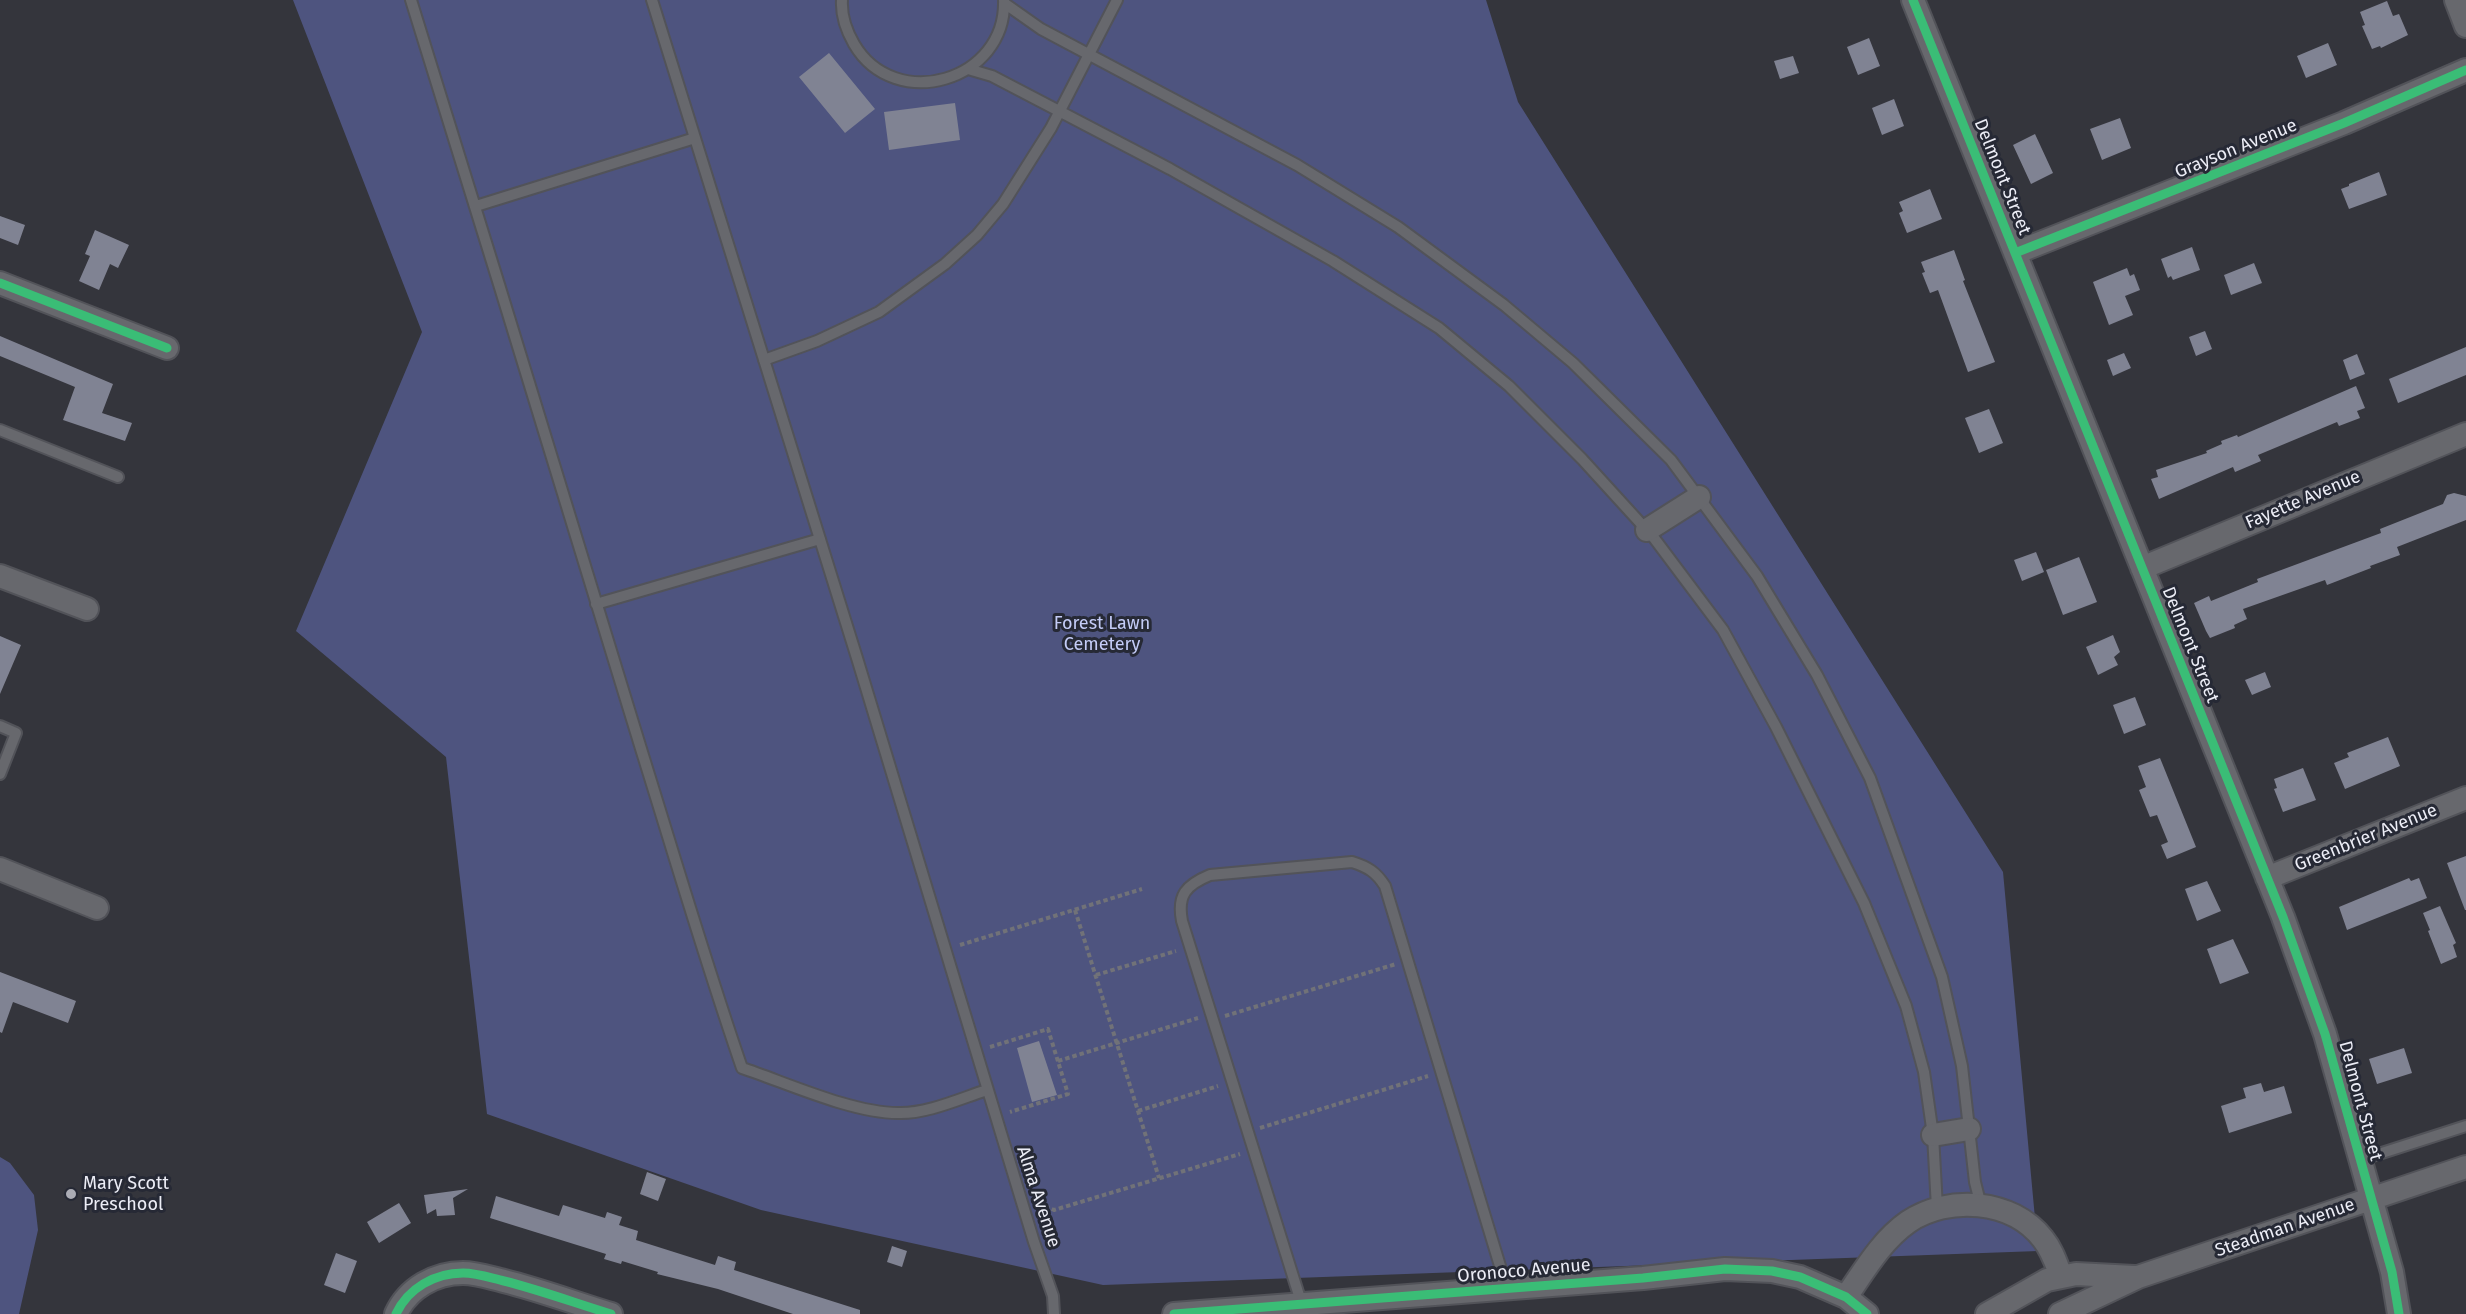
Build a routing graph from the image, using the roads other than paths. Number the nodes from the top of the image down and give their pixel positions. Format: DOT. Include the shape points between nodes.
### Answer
graph roads {
  1 [pos="411,0"];
  2 [pos="652,0"];
  3 [pos="842,0"];
  4 [pos="1117,0"];
  5 [pos="1913,0"];
  6 [pos="2456,0"];
  7 [pos="1004,2"];
  8 [pos="2466,26"];
  9 [pos="1089,55"];
  10 [pos="968,69"];
  11 [pos="2466,70"];
  12 [pos="1059,111"];
  13 [pos="695,138"];
  14 [pos="476,206"];
  15 [pos="2015,253"];
  16 [pos="0,283"];
  17 [pos="167,348"];
  18 [pos="764,360"];
  19 [pos="0,430"];
  20 [pos="2466,434"];
  21 [pos="118,477"];
  22 [pos="1699,497"];
  23 [pos="1647,530"];
  24 [pos="820,539"];
  25 [pos="2142,568"];
  26 [pos="0,576"];
  27 [pos="596,604"];
  28 [pos="87,609"];
  29 [pos="0,726"];
  30 [pos="0,774"];
  31 [pos="2466,798"];
  32 [pos="0,869"];
  33 [pos="2267,878"];
  34 [pos="97,908"];
  35 [pos="987,1090"];
  36 [pos="2466,1126"];
  37 [pos="1969,1129"];
  38 [pos="1934,1135"];
  39 [pos="2359,1160"];
  40 [pos="2466,1167"];
  41 [pos="2370,1199"];
  42 [pos="1981,1206"];
  43 [pos="1937,1208"];
  44 [pos="2061,1276"];
  45 [pos="2138,1278"];
  46 [pos="1507,1289"];
  47 [pos="1846,1297"];
  48 [pos="1302,1306"];
  49 [pos="396,1314"];
  50 [pos="611,1314"];
  51 [pos="1054,1314"];
  52 [pos="1174,1314"];
  53 [pos="1867,1314"];
  54 [pos="1987,1314"];
  55 [pos="2060,1314"];
  56 [pos="2399,1314"];
  1 -- 14 [label="lane"];
  2 -- 13 [label="lane, Alma Avenue"];
  3 -- 10 [label="lane" via="847,32 859,53 876,69 898,79 922,83 946,80"];
  4 -- 9 [label="lane"];
  5 -- 15 [label="street, Delmont Street"];
  6 -- 8 [label="street"];
  7 -- 9 [label="lane" via="1041,29"];
  7 -- 10 [label="lane" via="1002,22 994,41"];
  9 -- 12 [label="lane"];
  9 -- 22 [label="lane" via="1298,165 1407,234 1504,305 1573,363 1671,460"];
  10 -- 12 [label="lane" via="992,76"];
  11 -- 15 [label="street, Grayson Avenue" via="2344,123"];
  12 -- 18 [label="lane" via="1003,204 945,264 879,312"];
  12 -- 23 [label="lane" via="1333,261 1439,328 1509,386"];
  13 -- 14 [label="lane"];
  13 -- 18 [label="lane, Alma Avenue"];
  14 -- 27 [label="lane"];
  15 -- 25 [label="street, Delmont Street"];
  16 -- 17 [label="street"];
  18 -- 24 [label="lane, Alma Avenue"];
  19 -- 21 [label="lane"];
  20 -- 25 [label="street, Fayette Avenue"];
  22 -- 23 [label="street"];
  22 -- 37 [label="lane" via="1757,576 1817,675 1870,778 1942,976 1962,1066"];
  23 -- 38 [label="lane" via="1723,630 1864,903 1906,1006 1924,1072"];
  24 -- 27 [label="lane"];
  24 -- 35 [label="lane, Alma Avenue"];
  25 -- 33 [label="street, Delmont Street"];
  26 -- 28 [label="street"];
  27 -- 35 [label="lane" via="742,1068 868,1110 899,1114"];
  29 -- 30 [label="lane" via="16,733"];
  31 -- 33 [label="street, Greenbrier Avenue"];
  32 -- 34 [label="street"];
  33 -- 39 [label="street, Delmont Street" via="2325,1034"];
  35 -- 51 [label="lane, Alma Avenue" via="1053,1296"];
  36 -- 39 [label="lane"];
  37 -- 38 [label="street"];
  37 -- 42 [label="lane"];
  38 -- 43 [label="lane"];
  39 -- 41 [label="street, Delmont Street"];
  40 -- 41 [label="street, Steadman Avenue"];
  41 -- 45 [label="street, Steadman Avenue"];
  41 -- 56 [label="street, Delmont Street" via="2392,1272"];
  42 -- 43 [label="street"];
  42 -- 44 [label="street" via="2006,1212 2031,1227 2047,1244"];
  43 -- 47 [label="street" via="1908,1222 1885,1243"];
  44 -- 45 [label="street"];
  44 -- 54 [label="street"];
  45 -- 55 [label="street, Steadman Avenue"];
  46 -- 47 [label="street, Oronoco Avenue" via="1749,1269 1800,1278"];
  46 -- 48 [label="street, Oronoco Avenue"];
  46 -- 48 [label="lane" via="1385,886 1378,874 1352,862 1210,875 1196,881 1184,893 1179,907"];
  47 -- 53 [label="street, Oronoco Avenue"];
  48 -- 52 [label="street, Oronoco Avenue"];
  49 -- 50 [label="street" via="419,1286 438,1277 465,1273"];
}
